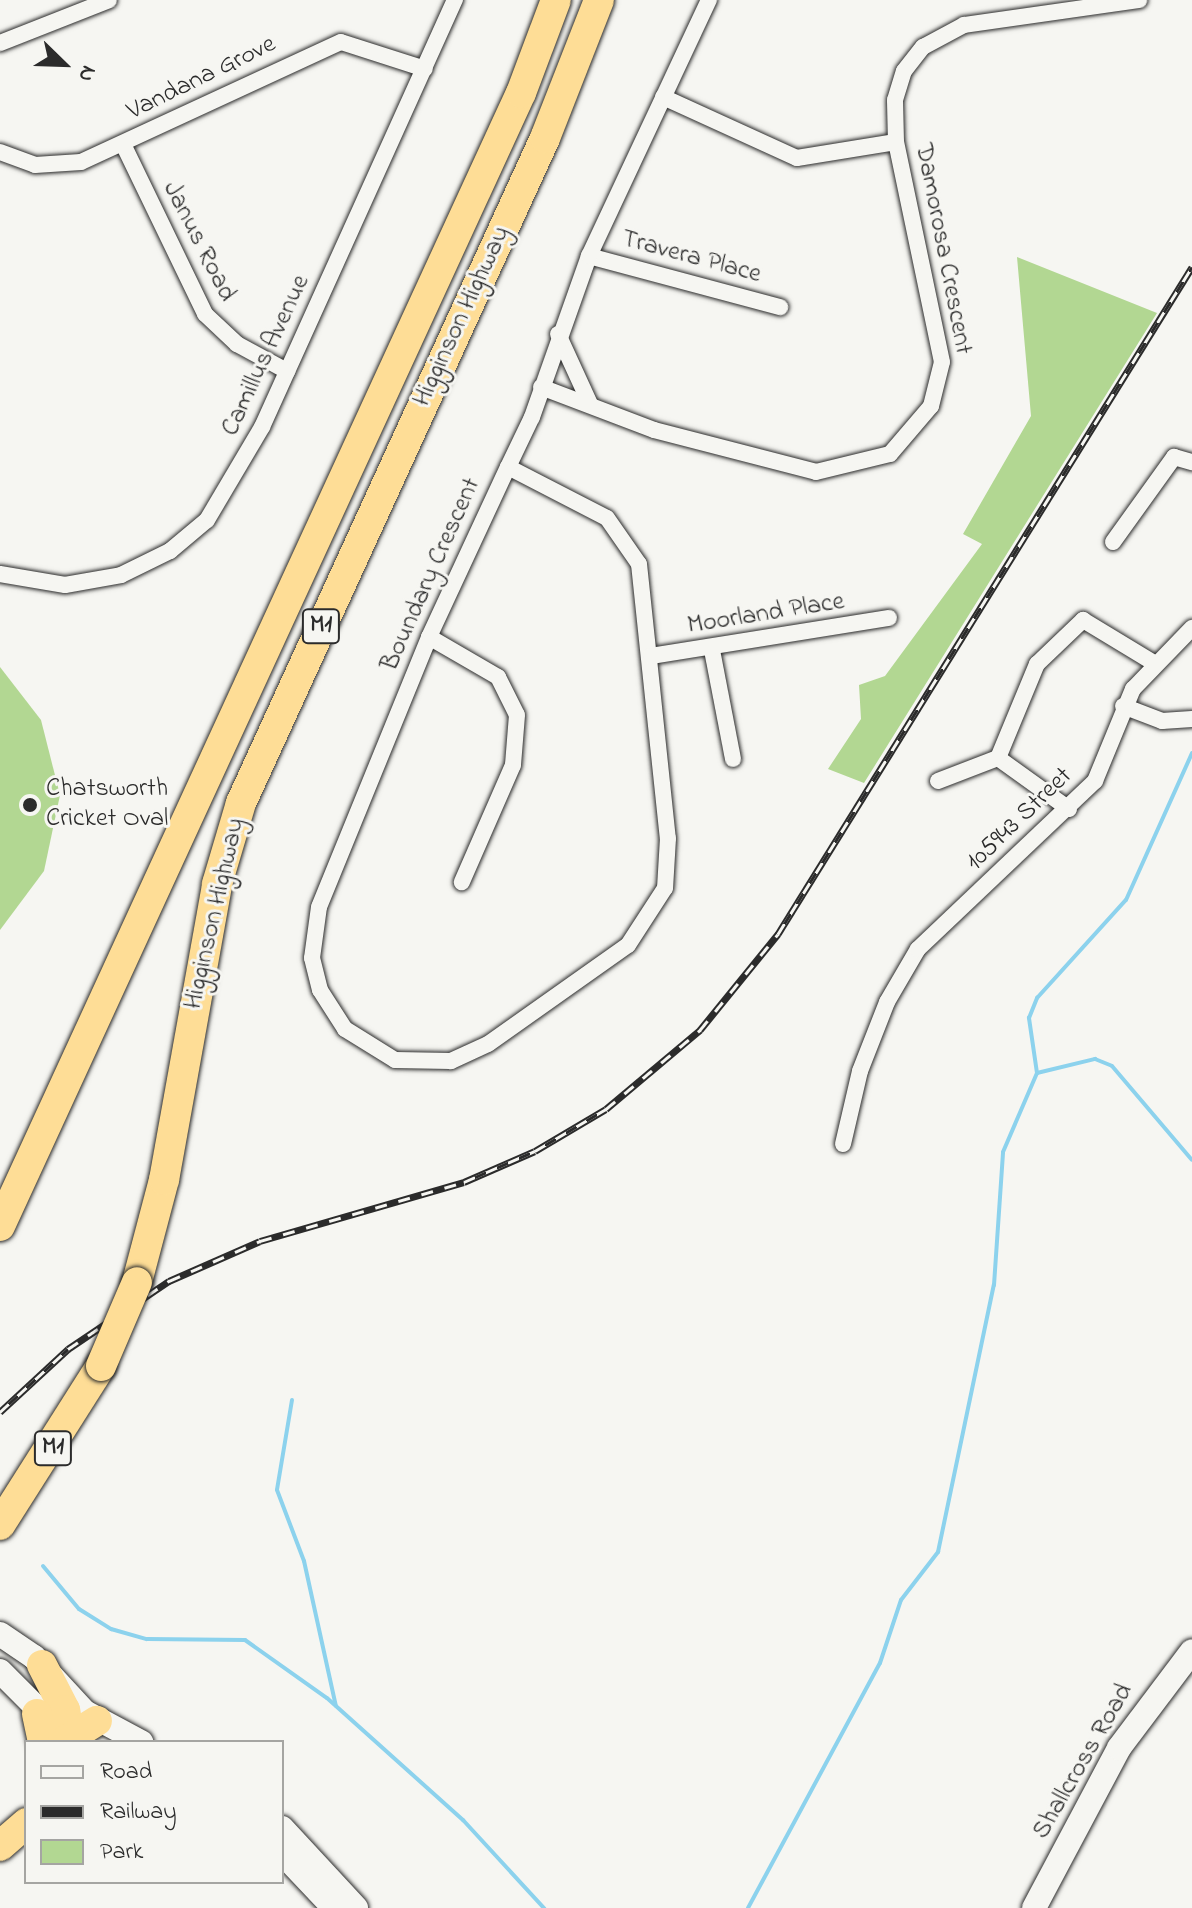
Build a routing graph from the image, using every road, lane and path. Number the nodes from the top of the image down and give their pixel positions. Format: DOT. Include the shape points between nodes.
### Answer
graph roads {
  1 [pos="109,0"];
  2 [pos="455,0"];
  3 [pos="556,0"];
  4 [pos="599,0"];
  5 [pos="709,0"];
  6 [pos="1139,0"];
  7 [pos="0,43"];
  8 [pos="425,69"];
  9 [pos="663,97"];
  10 [pos="896,142"];
  11 [pos="123,144"];
  12 [pos="0,152"];
  13 [pos="589,256"];
  14 [pos="780,307"];
  15 [pos="558,334"];
  16 [pos="287,371"];
  17 [pos="541,387"];
  18 [pos="590,404"];
  19 [pos="1192,462"];
  20 [pos="508,467"];
  21 [pos="1113,542"];
  22 [pos="0,574"];
  23 [pos="889,618"];
  24 [pos="1192,628"];
  25 [pos="429,637"];
  26 [pos="712,650"];
  27 [pos="651,656"];
  28 [pos="1154,663"];
  29 [pos="1123,706"];
  30 [pos="1192,719"];
  31 [pos="998,758"];
  32 [pos="733,759"];
  33 [pos="938,781"];
  34 [pos="1069,809"];
  35 [pos="462,882"];
  36 [pos="111,982"];
  37 [pos="843,1144"];
  38 [pos="0,1187"];
  39 [pos="0,1226"];
  40 [pos="0,1525"];
  41 [pos="0,1634"];
  42 [pos="1192,1651"];
  43 [pos="42,1665"];
  44 [pos="0,1671"];
  45 [pos="67,1734"];
  46 [pos="122,1740"];
  47 [pos="24,1825"];
  48 [pos="284,1830"];
  49 [pos="0,1846"];
  50 [pos="24,1852"];
  51 [pos="284,1855"];
  52 [pos="0,1869"];
  53 [pos="334,1908"];
  54 [pos="356,1908"];
  55 [pos="1034,1908"];
  1 -- 7 [label="street"];
  2 -- 8 [label="street, Camillus Avenue"];
  3 -- 36 [label="highway, Higginson Highway / M1" via="521,93"];
  4 -- 40 [label="highway, Higginson Highway / M1, bridge" via="545,138 241,803 217,884 164,1180 137,1282 101,1366"];
  5 -- 9 [label="street"];
  6 -- 10 [label="street, Damorosa Crescent" via="964,25 935,38 899,82"];
  8 -- 11 [label="street, Vandana Grove" via="359,42 323,47"];
  8 -- 16 [label="street, Camillus Avenue"];
  9 -- 10 [label="street" via="797,158"];
  9 -- 13 [label="street"];
  10 -- 18 [label="street, Damorosa Crescent" via="942,362 931,406 890,454 816,472 654,430"];
  11 -- 12 [label="street, Vandana Grove" via="59,166"];
  11 -- 16 [label="street, Janus Road" via="205,314 237,344"];
  13 -- 14 [label="street, Travera Place"];
  13 -- 15 [label="street"];
  15 -- 17 [label="street"];
  15 -- 18 [label="street"];
  16 -- 22 [label="street, Camillus Avenue" via="225,496 170,551 92,582 52,584"];
  17 -- 18 [label="street, Damorosa Crescent"];
  17 -- 20 [label="street"];
  19 -- 21 [label="street" via="1178,455"];
  20 -- 25 [label="street, Boundary Crescent"];
  20 -- 27 [label="street, Boundary Crescent" via="586,503 622,532 644,588"];
  23 -- 26 [label="street, Moorland Place"];
  24 -- 28 [label="street, 105943 Street"];
  25 -- 27 [label="street, Boundary Crescent" via="344,837 312,938 315,974 332,1013 358,1040 414,1063 451,1061 488,1044 628,945 658,907 668,847"];
  25 -- 35 [label="street" via="498,677 517,715 513,765"];
  26 -- 27 [label="street, Moorland Place"];
  26 -- 32 [label="street"];
  28 -- 29 [label="street, 105943 Street"];
  28 -- 31 [label="street" via="1095,624 1077,622 1037,664"];
  29 -- 30 [label="street" via="1162,721"];
  29 -- 34 [label="street, 105943 Street" via="1103,766"];
  31 -- 33 [label="street"];
  31 -- 34 [label="street"];
  34 -- 37 [label="street, 105943 Street" via="918,949 887,1002 860,1071"];
  36 -- 38 [label="highway"];
  36 -- 39 [label="highway, Higginson Highway / M1"];
  41 -- 43 [label="street"];
  42 -- 55 [label="street, Shallcross Road" via="1119,1748"];
  43 -- 45 [label="highway"];
  44 -- 45 [label="street"];
  45 -- 46 [label="street"];
  47 -- 49 [label="highway"];
  48 -- 54 [label="street"];
  50 -- 52 [label="highway"];
  51 -- 53 [label="street"];
}
